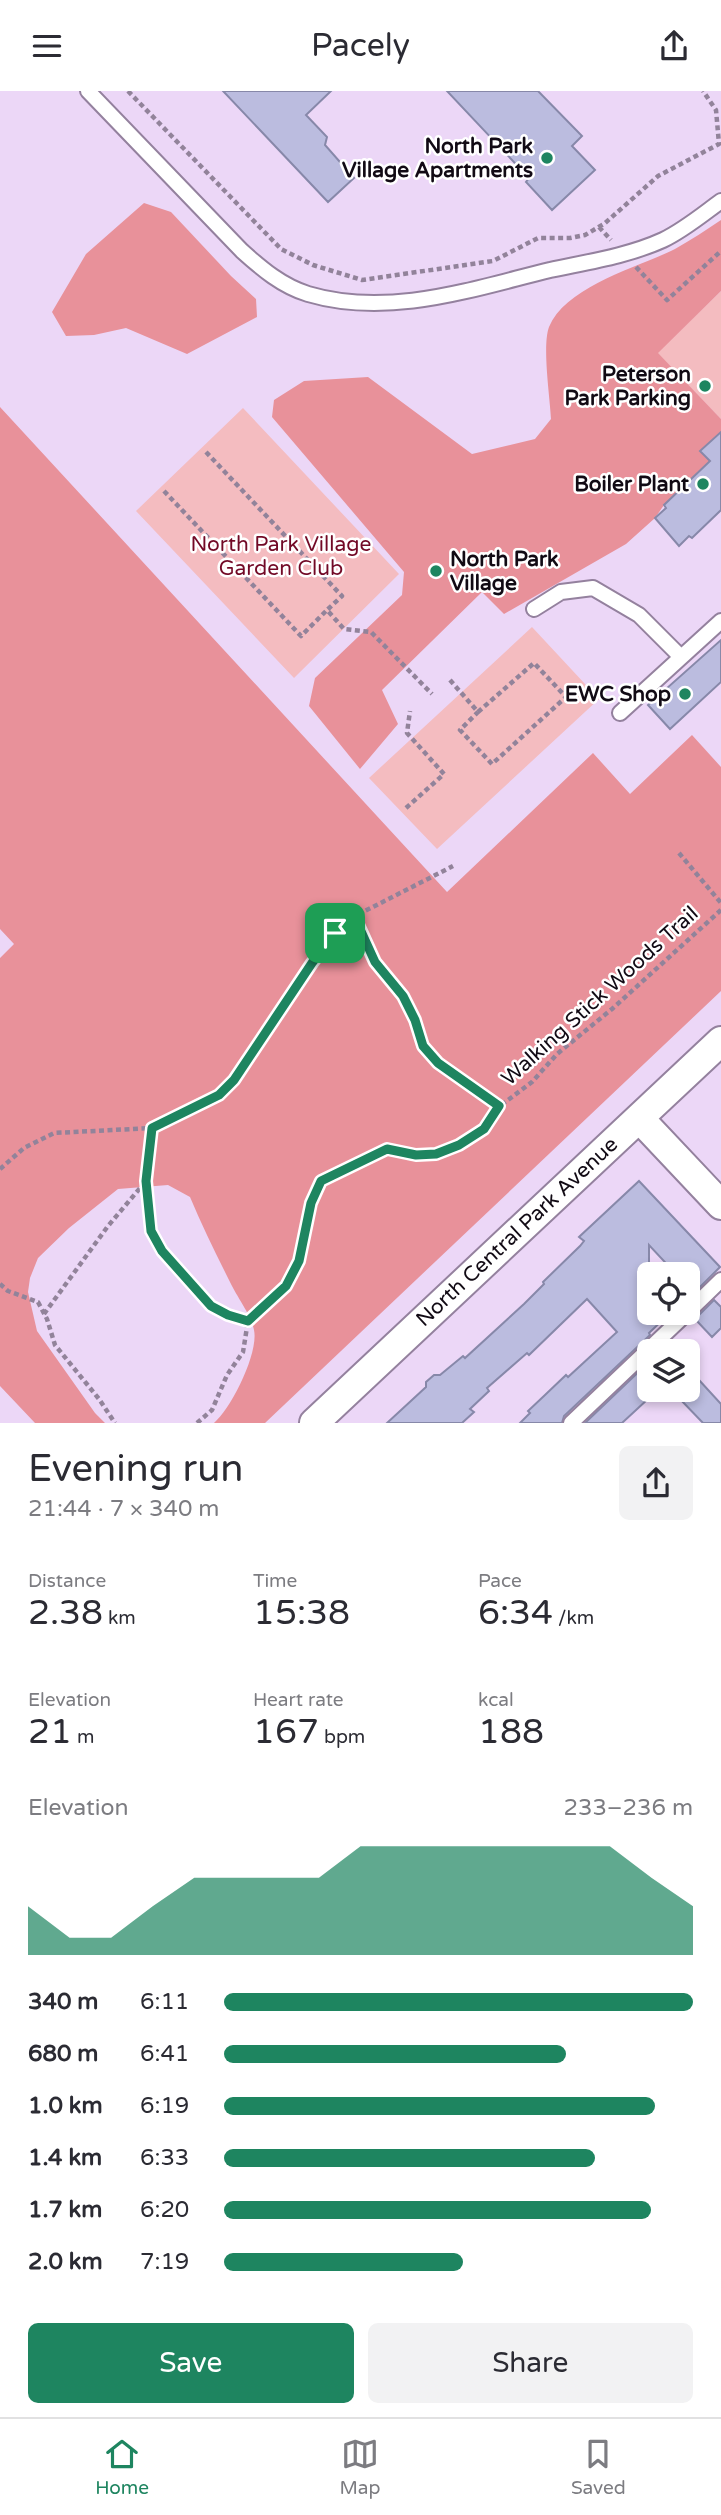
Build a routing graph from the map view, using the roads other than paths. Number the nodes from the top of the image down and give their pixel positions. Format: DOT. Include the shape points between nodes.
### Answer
graph roads {
  1 [pos="88,91"];
  2 [pos="721,201"];
  3 [pos="534,608"];
  4 [pos="721,621"];
  5 [pos="681,657"];
  6 [pos="620,713"];
  7 [pos="721,1041"];
  8 [pos="639,1118"];
  9 [pos="721,1205"];
  10 [pos="721,1280"];
  11 [pos="700,1300"];
  12 [pos="673,1325"];
  13 [pos="314,1423"];
  14 [pos="571,1423"];
  1 -- 2 [label="lane" via="249,258 284,285 331,300 387,304 427,299 612,256 665,239"];
  3 -- 5 [label="lane" via="561,592 593,588 639,615"];
  4 -- 5 [label="lane"];
  5 -- 6 [label="lane"];
  7 -- 8 [label="street, North Central Park Avenue"];
  8 -- 9 [label="street"];
  8 -- 13 [label="street, North Central Park Avenue"];
  10 -- 11 [label="lane"];
  12 -- 14 [label="lane"];
}
